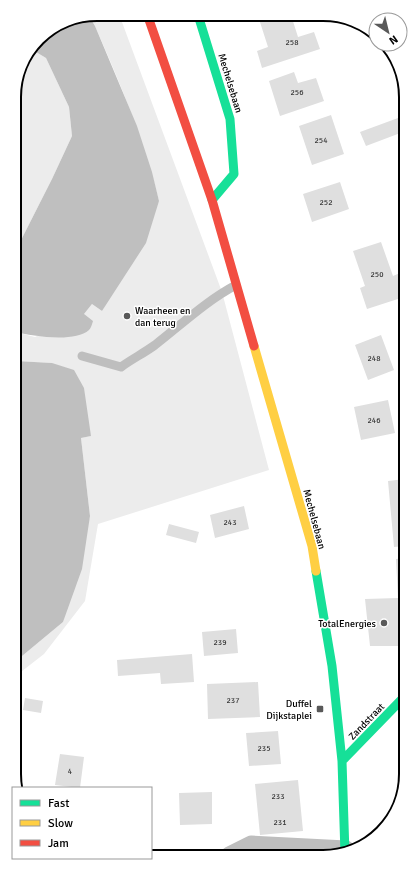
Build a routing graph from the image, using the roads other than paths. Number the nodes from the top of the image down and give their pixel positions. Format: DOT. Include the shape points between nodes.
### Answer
graph roads {
  1 [pos="149,21"];
  2 [pos="200,21"];
  3 [pos="212,200"];
  4 [pos="236,285"];
  5 [pos="82,356"];
  6 [pos="399,703"];
  7 [pos="342,761"];
  8 [pos="346,846"];
  9 [pos="239,850"];
  10 [pos="327,850"];
  1 -- 3 [label="main road, Mechelsebaan"];
  2 -- 3 [label="main road, Mechelsebaan" via="230,119 234,174"];
  3 -- 4 [label="main road, Mechelsebaan"];
  4 -- 5 [label="lane" via="222,292 154,345 121,367"];
  4 -- 7 [label="main road, Mechelsebaan" via="312,546 332,666"];
  6 -- 7 [label="main road, Zandstraat"];
  7 -- 8 [label="main road, Mechelsebaan"];
  9 -- 10 [label="street" via="251,844"];
}
